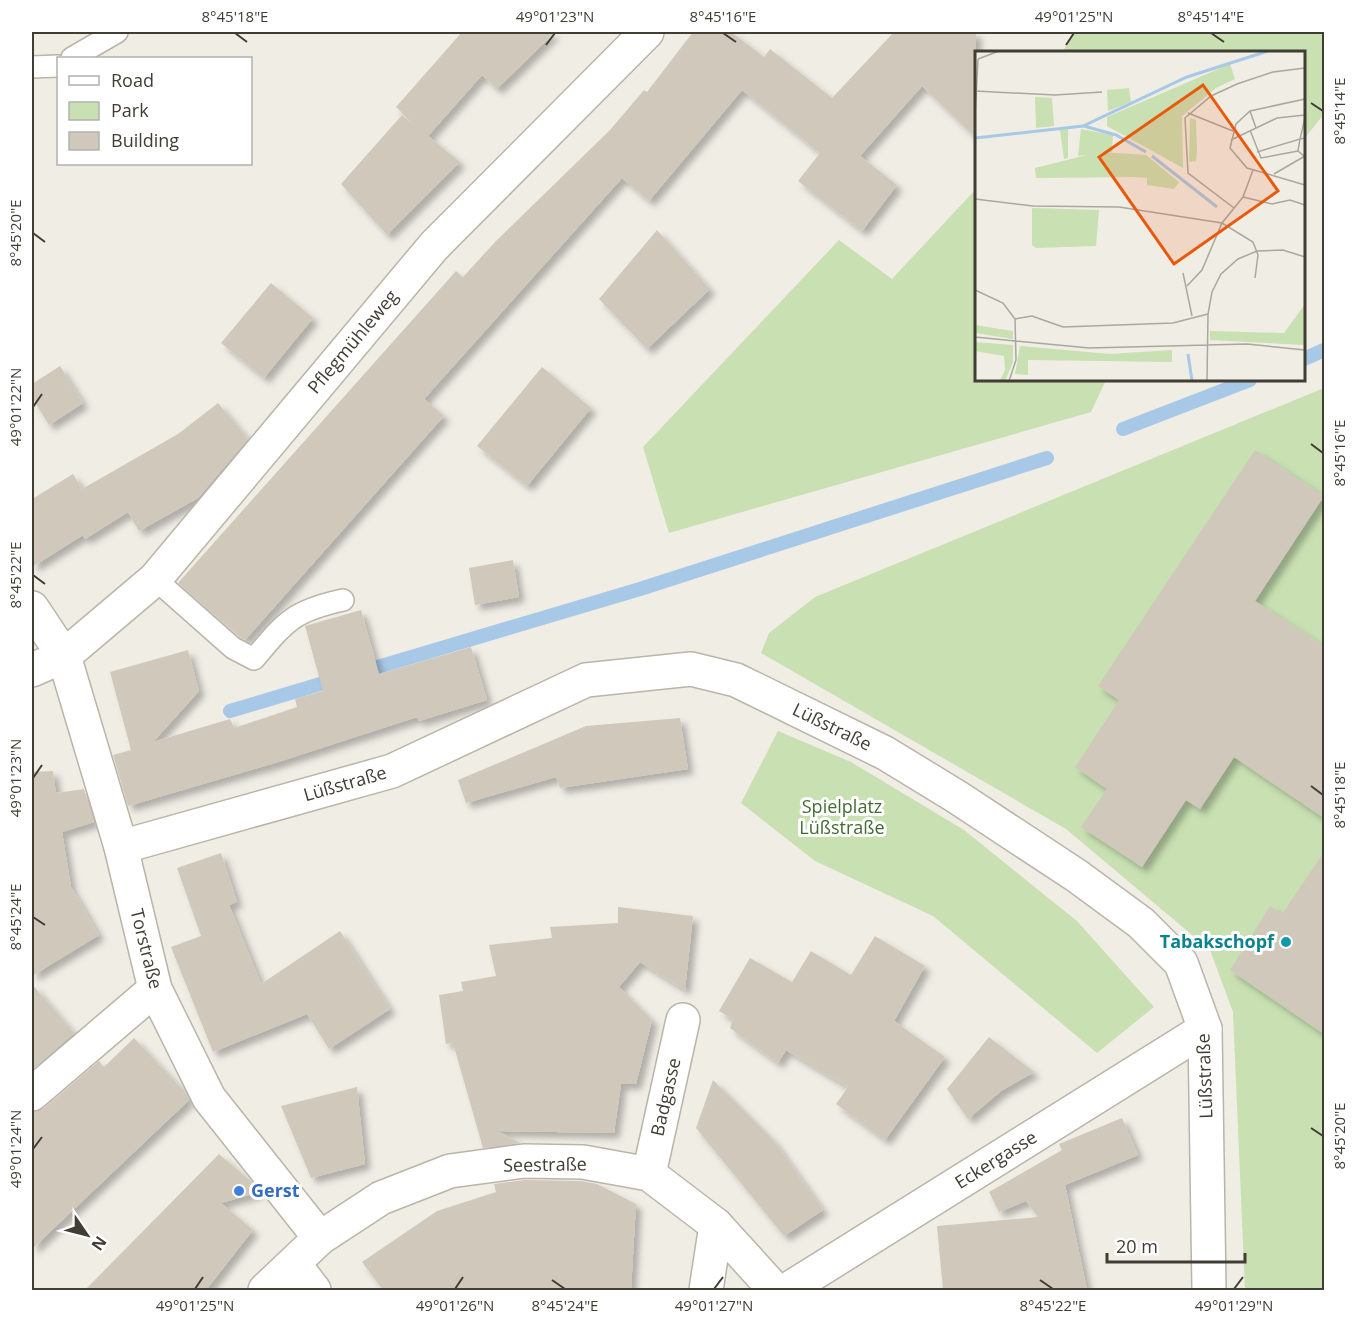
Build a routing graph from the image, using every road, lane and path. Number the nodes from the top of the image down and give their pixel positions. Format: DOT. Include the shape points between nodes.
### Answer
graph roads {
  1 [pos="117,32"];
  2 [pos="647,32"];
  3 [pos="74,57"];
  4 [pos="57,66"];
  5 [pos="32,67"];
  6 [pos="155,579"];
  7 [pos="343,600"];
  8 [pos="32,608"];
  9 [pos="64,656"];
  10 [pos="32,670"];
  11 [pos="121,847"];
  12 [pos="155,989"];
  13 [pos="683,1020"];
  14 [pos="1205,1029"];
  15 [pos="32,1094"];
  16 [pos="648,1174"];
  17 [pos="716,1225"];
  18 [pos="320,1238"];
  19 [pos="294,1264"];
  20 [pos="265,1290"];
  21 [pos="314,1290"];
  22 [pos="706,1290"];
  23 [pos="776,1290"];
  24 [pos="787,1290"];
  25 [pos="1209,1290"];
  1 -- 3 [label="lane"];
  2 -- 6 [label="street, Pflegmühleweg" via="434,246"];
  4 -- 5 [label="lane"];
  6 -- 7 [label="lane" via="233,648 254,658 298,614"];
  6 -- 9 [label="street, Pflegmühleweg"];
  8 -- 9 [label="street, Torstraße"];
  9 -- 10 [label="street, Pflegmühleweg"];
  9 -- 11 [label="street, Torstraße"];
  11 -- 12 [label="street, Torstraße"];
  11 -- 14 [label="street, Lüßstraße" via="392,771 586,680 691,669 736,680 885,753 1077,876 1141,923 1181,963"];
  12 -- 15 [label="street"];
  12 -- 18 [label="street, Torstraße" via="209,1098"];
  13 -- 16 [label="street, Badgasse"];
  14 -- 24 [label="street, Eckergasse"];
  14 -- 25 [label="street, Lüßstraße"];
  16 -- 17 [label="street, Seestraße"];
  16 -- 18 [label="street, Seestraße" via="583,1162 524,1161 450,1171 381,1198"];
  17 -- 22 [label="street"];
  17 -- 23 [label="street, Seestraße"];
  18 -- 19 [label="street, Seestraße"];
  19 -- 20 [label="street, Seestraße"];
  19 -- 21 [label="street"];
}
